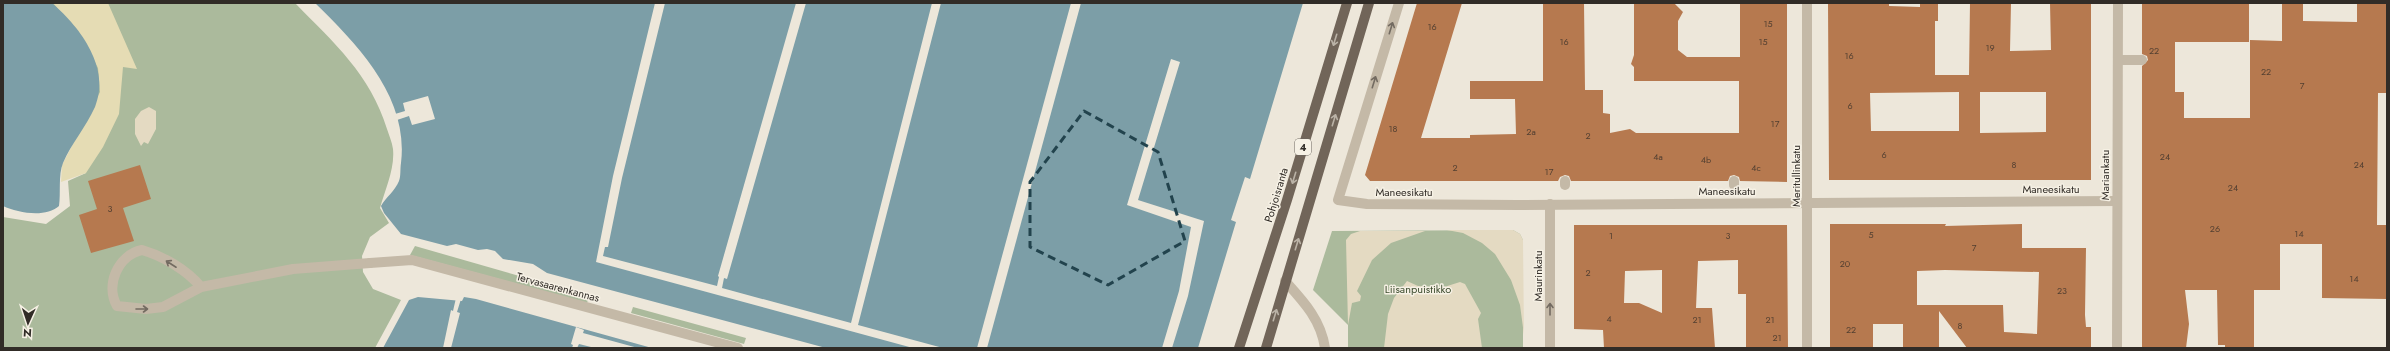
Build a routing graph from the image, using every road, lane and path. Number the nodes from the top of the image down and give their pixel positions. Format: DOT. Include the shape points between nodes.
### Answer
graph roads {
  1 [pos="1347,3"];
  2 [pos="1369,3"];
  3 [pos="1399,3"];
  4 [pos="1807,3"];
  5 [pos="2118,3"];
  6 [pos="2118,60"];
  7 [pos="2142,60"];
  8 [pos="2117,201"];
  9 [pos="1808,202"];
  10 [pos="1550,204"];
  11 [pos="1286,281"];
  12 [pos="202,287"];
  13 [pos="738,348"];
  14 [pos="1239,348"];
  15 [pos="1266,348"];
  16 [pos="1325,348"];
  17 [pos="1550,348"];
  18 [pos="1807,348"];
  19 [pos="2117,348"];
  1 -- 14 [label="main road, Pohjoisranta / 4, one-way"];
  11 -- 2 [label="main road, 4, one-way"];
  10 -- 3 [label="street, Maneesikatu, one-way" via="1366,204 1338,200"];
  4 -- 9 [label="street, Meritullinkatu"];
  5 -- 6 [label="street, Mariankatu"];
  6 -- 7 [label="street"];
  6 -- 8 [label="street, Mariankatu"];
  8 -- 9 [label="street, Maneesikatu"];
  8 -- 19 [label="street, Mariankatu"];
  9 -- 10 [label="street, Maneesikatu"];
  9 -- 18 [label="street, Meritullinkatu"];
  17 -- 10 [label="street, Maurinkatu, one-way"];
  15 -- 11 [label="main road, one-way"];
  11 -- 16 [label="street" via="1312,312 1320,327"];
  12 -- 12 [label="street, Tervasaarenkannas, one-way" via="166,260 142,250 126,256 120,262 115,274 113,298 117,306 146,309 163,307"];
  12 -- 13 [label="street, Tervasaarenkannas" via="293,269 412,260"];
}
